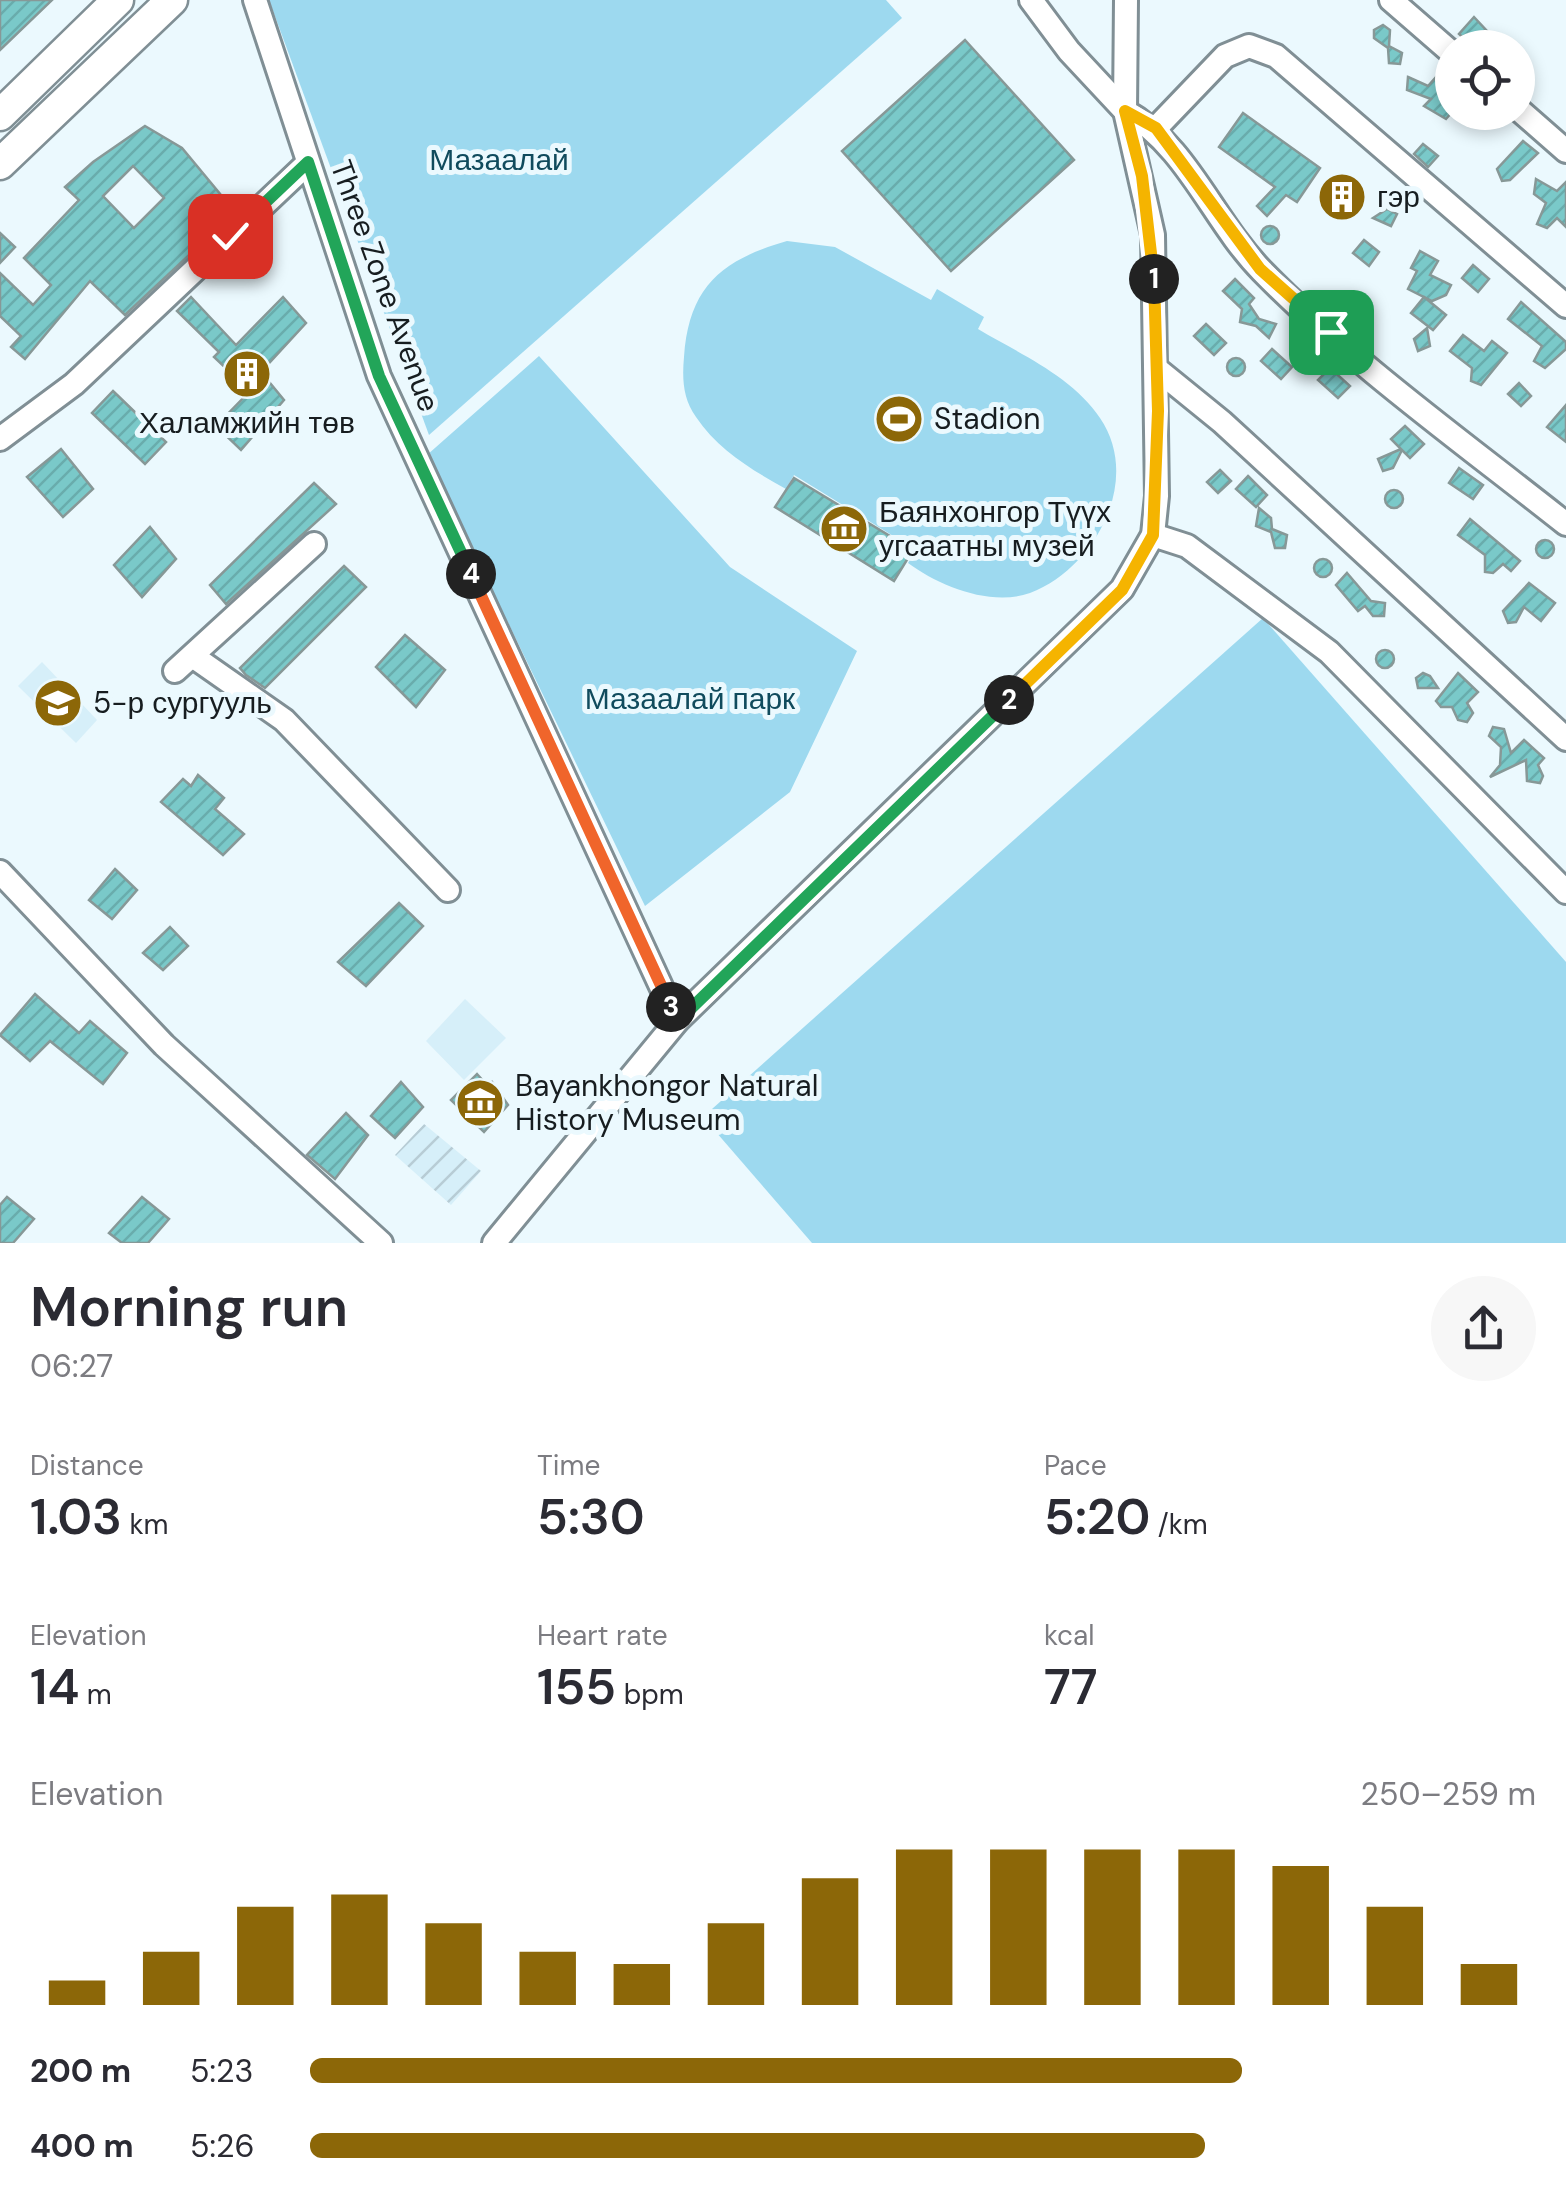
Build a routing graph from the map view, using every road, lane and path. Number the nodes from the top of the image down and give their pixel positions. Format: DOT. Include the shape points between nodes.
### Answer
graph roads {
  1 [pos="118,0"];
  2 [pos="172,0"];
  3 [pos="256,0"];
  4 [pos="1031,0"];
  5 [pos="1126,0"];
  6 [pos="1391,0"];
  7 [pos="1435,38"];
  8 [pos="1125,111"];
  9 [pos="0,115"];
  10 [pos="1535,124"];
  11 [pos="1156,128"];
  12 [pos="1566,151"];
  13 [pos="308,162"];
  14 [pos="0,164"];
  15 [pos="1566,306"];
  16 [pos="1158,370"];
  17 [pos="0,440"];
  18 [pos="1566,524"];
  19 [pos="1153,535"];
  20 [pos="314,544"];
  21 [pos="1566,740"];
  22 [pos="0,872"];
  23 [pos="448,890"];
  24 [pos="1566,892"];
  25 [pos="678,1021"];
  26 [pos="381,1243"];
  27 [pos="494,1243"];
  1 -- 9 [label="main road"];
  2 -- 14 [label="main road"];
  3 -- 13 [label="street, Three Zone Avenue"];
  4 -- 8 [label="street"];
  5 -- 8 [label="street"];
  6 -- 7 [label="street"];
  8 -- 11 [label="street"];
  8 -- 16 [label="street" via="1152,235"];
  10 -- 12 [label="street"];
  11 -- 15 [label="street" via="1225,56 1249,46 1276,56"];
  11 -- 18 [label="street" via="1260,269 1402,394"];
  13 -- 17 [label="street" via="74,384"];
  13 -- 25 [label="street, Three Zone Avenue" via="379,376"];
  16 -- 19 [label="street"];
  16 -- 21 [label="street"];
  19 -- 24 [label="street" via="1187,546 1329,652"];
  19 -- 25 [label="street" via="1122,590"];
  20 -- 23 [label="street" via="185,664 284,720"];
  22 -- 26 [label="street" via="164,1044"];
  25 -- 27 [label="street"];
}
